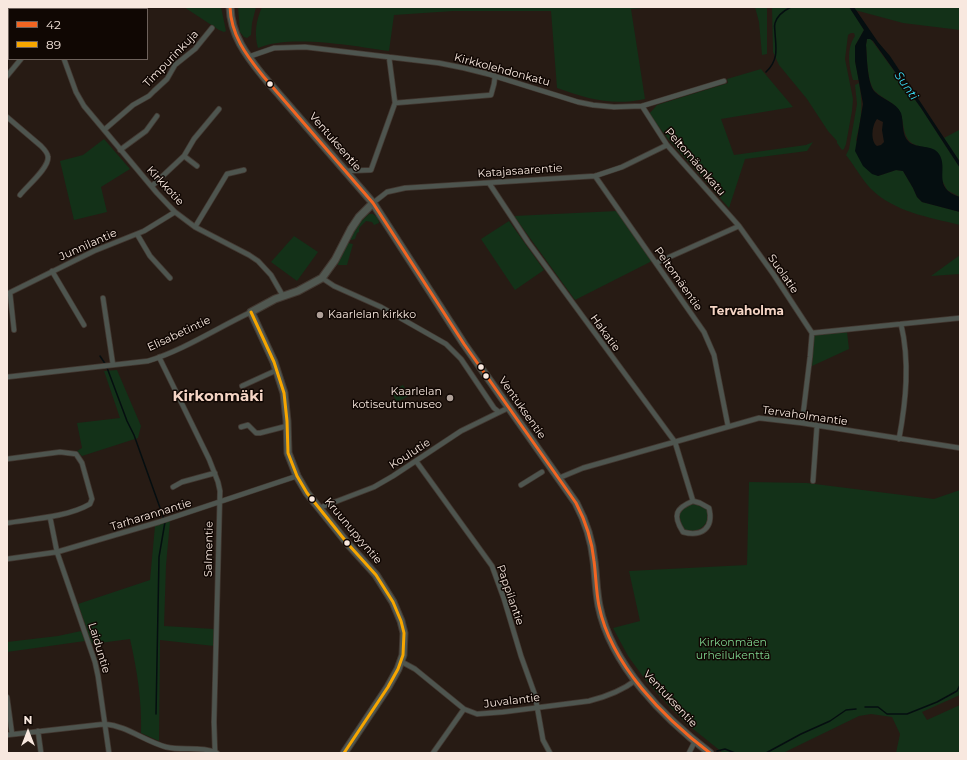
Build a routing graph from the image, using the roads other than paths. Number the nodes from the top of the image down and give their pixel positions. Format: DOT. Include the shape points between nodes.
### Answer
graph roads {
  1 [pos="8,7"];
  2 [pos="230,7"];
  3 [pos="8,19"];
  4 [pos="212,28"];
  5 [pos="248,57"];
  6 [pos="389,57"];
  7 [pos="20,60"];
  8 [pos="64,60"];
  9 [pos="7,76"];
  10 [pos="495,76"];
  11 [pos="724,81"];
  12 [pos="395,103"];
  13 [pos="642,106"];
  14 [pos="219,109"];
  15 [pos="157,116"];
  16 [pos="7,117"];
  17 [pos="104,130"];
  18 [pos="667,145"];
  19 [pos="120,150"];
  20 [pos="184,156"];
  21 [pos="197,166"];
  22 [pos="244,170"];
  23 [pos="346,171"];
  24 [pos="595,176"];
  25 [pos="489,183"];
  26 [pos="152,186"];
  27 [pos="20,194"];
  28 [pos="373,203"];
  29 [pos="175,212"];
  30 [pos="739,226"];
  31 [pos="195,227"];
  32 [pos="137,234"];
  33 [pos="656,263"];
  34 [pos="52,271"];
  35 [pos="170,278"];
  36 [pos="322,278"];
  37 [pos="9,293"];
  38 [pos="283,296"];
  39 [pos="103,298"];
  40 [pos="250,312"];
  41 [pos="960,318"];
  42 [pos="84,324"];
  43 [pos="901,324"];
  44 [pos="14,330"];
  45 [pos="812,333"];
  46 [pos="159,357"];
  47 [pos="112,365"];
  48 [pos="277,370"];
  49 [pos="7,377"];
  50 [pos="242,386"];
  51 [pos="508,408"];
  52 [pos="499,412"];
  53 [pos="802,423"];
  54 [pos="817,425"];
  55 [pos="287,426"];
  56 [pos="728,426"];
  57 [pos="241,427"];
  58 [pos="899,439"];
  59 [pos="675,442"];
  60 [pos="960,448"];
  61 [pos="7,459"];
  62 [pos="416,461"];
  63 [pos="542,472"];
  64 [pos="215,473"];
  65 [pos="297,476"];
  66 [pos="559,478"];
  67 [pos="813,481"];
  68 [pos="521,486"];
  69 [pos="172,487"];
  70 [pos="693,501"];
  71 [pos="220,502"];
  72 [pos="319,508"];
  73 [pos="50,517"];
  74 [pos="7,523"];
  75 [pos="57,552"];
  76 [pos="7,559"];
  77 [pos="402,662"];
  78 [pos="636,680"];
  79 [pos="7,697"];
  80 [pos="537,707"];
  81 [pos="464,709"];
  82 [pos="105,724"];
  83 [pos="38,731"];
  84 [pos="10,735"];
  85 [pos="695,741"];
  86 [pos="41,753"];
  87 [pos="109,753"];
  88 [pos="216,753"];
  89 [pos="344,753"];
  90 [pos="433,753"];
  91 [pos="550,753"];
  92 [pos="689,753"];
  93 [pos="710,753"];
  1 -- 3 [label="highway"];
  2 -- 5 [label="main road, Ventuksentie" via="234,30"];
  4 -- 17 [label="street, Timpurinkuja" via="149,96 133,105"];
  5 -- 6 [label="street, Kirkkolehdonkatu" via="268,49 283,47 305,47"];
  5 -- 23 [label="main road, Ventuksentie"];
  6 -- 10 [label="street, Kirkkolehdonkatu" via="464,68"];
  6 -- 12 [label="street"];
  7 -- 9 [label="street"];
  8 -- 17 [label="street, Kirkkotie" via="80,99"];
  10 -- 12 [label="street" via="491,95"];
  10 -- 13 [label="street, Kirkkolehdonkatu" via="593,105"];
  11 -- 13 [label="street, Kirkkolehdonkatu"];
  12 -- 23 [label="street" via="371,170"];
  13 -- 18 [label="street, Peltomäenkatu"];
  14 -- 20 [label="street" via="194,139"];
  15 -- 19 [label="street" via="146,131"];
  16 -- 27 [label="street" via="41,146 48,157 46,166"];
  17 -- 19 [label="street, Kirkkotie"];
  18 -- 24 [label="street, Katajasaarentie" via="622,167"];
  18 -- 30 [label="street, Peltomäenkatu"];
  19 -- 26 [label="street, Kirkkotie"];
  20 -- 21 [label="street"];
  20 -- 26 [label="street"];
  22 -- 31 [label="street" via="227,174"];
  23 -- 28 [label="main road, Ventuksentie"];
  24 -- 25 [label="street, Katajasaarentie"];
  24 -- 33 [label="street, Peltomäentie"];
  25 -- 28 [label="street, Katajasaarentie" via="395,190 382,195"];
  25 -- 59 [label="street, Hakatie" via="528,242"];
  26 -- 29 [label="street, Kirkkotie"];
  28 -- 36 [label="main road" via="350,229 335,260"];
  28 -- 51 [label="main road, Ventuksentie"];
  29 -- 31 [label="street, Kirkkotie"];
  29 -- 32 [label="street, Junnilantie"];
  30 -- 33 [label="street"];
  30 -- 45 [label="street, Suolatie"];
  31 -- 38 [label="street, Kirkkotie" via="258,261"];
  32 -- 34 [label="street, Junnilantie"];
  32 -- 35 [label="street" via="150,256"];
  33 -- 56 [label="street, Peltomäentie" via="704,332 710,345"];
  34 -- 37 [label="street, Junnilantie"];
  34 -- 42 [label="street"];
  36 -- 38 [label="main road, Elisabetintie"];
  36 -- 52 [label="street" via="381,307 446,344 461,359"];
  37 -- 44 [label="street"];
  38 -- 40 [label="main road, Elisabetintie"];
  39 -- 47 [label="street"];
  40 -- 46 [label="street, Elisabetintie"];
  40 -- 48 [label="main road, Kruunupyyntie"];
  41 -- 43 [label="street"];
  43 -- 45 [label="street"];
  43 -- 58 [label="street" via="905,344 906,382"];
  45 -- 53 [label="street"];
  46 -- 47 [label="street, Elisabetintie" via="148,361"];
  46 -- 64 [label="street, Salmentie"];
  47 -- 49 [label="street, Elisabetintie"];
  48 -- 50 [label="street"];
  48 -- 55 [label="main road, Kruunupyyntie" via="284,393"];
  51 -- 52 [label="street, Koulutie"];
  51 -- 66 [label="main road, Ventuksentie"];
  52 -- 62 [label="street, Koulutie" via="462,431"];
  53 -- 54 [label="street, Tervaholmantie"];
  53 -- 56 [label="street, Tervaholmantie" via="759,418"];
  54 -- 58 [label="street, Tervaholmantie"];
  54 -- 67 [label="street"];
  55 -- 57 [label="street" via="260,433 256,433 248,425"];
  55 -- 65 [label="main road, Kruunupyyntie" via="288,453"];
  56 -- 59 [label="street, Tervaholmantie"];
  58 -- 60 [label="street, Tervaholmantie"];
  59 -- 66 [label="street, Tervaholmantie" via="583,468"];
  59 -- 70 [label="street, Hakatie"];
  61 -- 73 [label="street" via="60,452 71,452 78,456 87,479 91,502 86,506"];
  62 -- 72 [label="street, Koulutie" via="374,487"];
  62 -- 80 [label="street, Pappilantie" via="492,566"];
  63 -- 68 [label="street"];
  64 -- 69 [label="street"];
  64 -- 71 [label="street, Salmentie"];
  65 -- 71 [label="street, Tarharannantie"];
  65 -- 72 [label="main road, Kruunupyyntie"];
  66 -- 78 [label="main road, Ventuksentie" via="576,503 585,523 592,549 599,606 606,628 614,646"];
  70 -- 70 [label="street" via="709,508 710,520 704,530 689,534 683,532 677,515 678,509"];
  71 -- 75 [label="street, Tarharannantie"];
  71 -- 88 [label="street, Salmentie"];
  72 -- 77 [label="main road, Kruunupyyntie" via="376,575 393,602 404,633"];
  73 -- 74 [label="street"];
  73 -- 75 [label="street, Laiduntie"];
  75 -- 76 [label="street, Tarharannantie"];
  75 -- 82 [label="street, Laiduntie" via="95,662"];
  77 -- 81 [label="street, Juvalantie" via="415,669"];
  77 -- 89 [label="main road, Kruunupyyntie"];
  78 -- 80 [label="street, Juvalantie" via="599,699"];
  78 -- 85 [label="main road, Ventuksentie" via="662,710"];
  79 -- 84 [label="street"];
  80 -- 81 [label="street, Juvalantie" via="488,714 477,714"];
  80 -- 91 [label="street, Pappilantie" via="541,733"];
  81 -- 90 [label="street"];
  82 -- 83 [label="street"];
  82 -- 87 [label="street, Laiduntie"];
  82 -- 88 [label="street" via="129,730 166,747 203,749"];
  83 -- 84 [label="street"];
  83 -- 86 [label="street"];
  85 -- 92 [label="street"];
  85 -- 93 [label="main road, Ventuksentie"];
}
